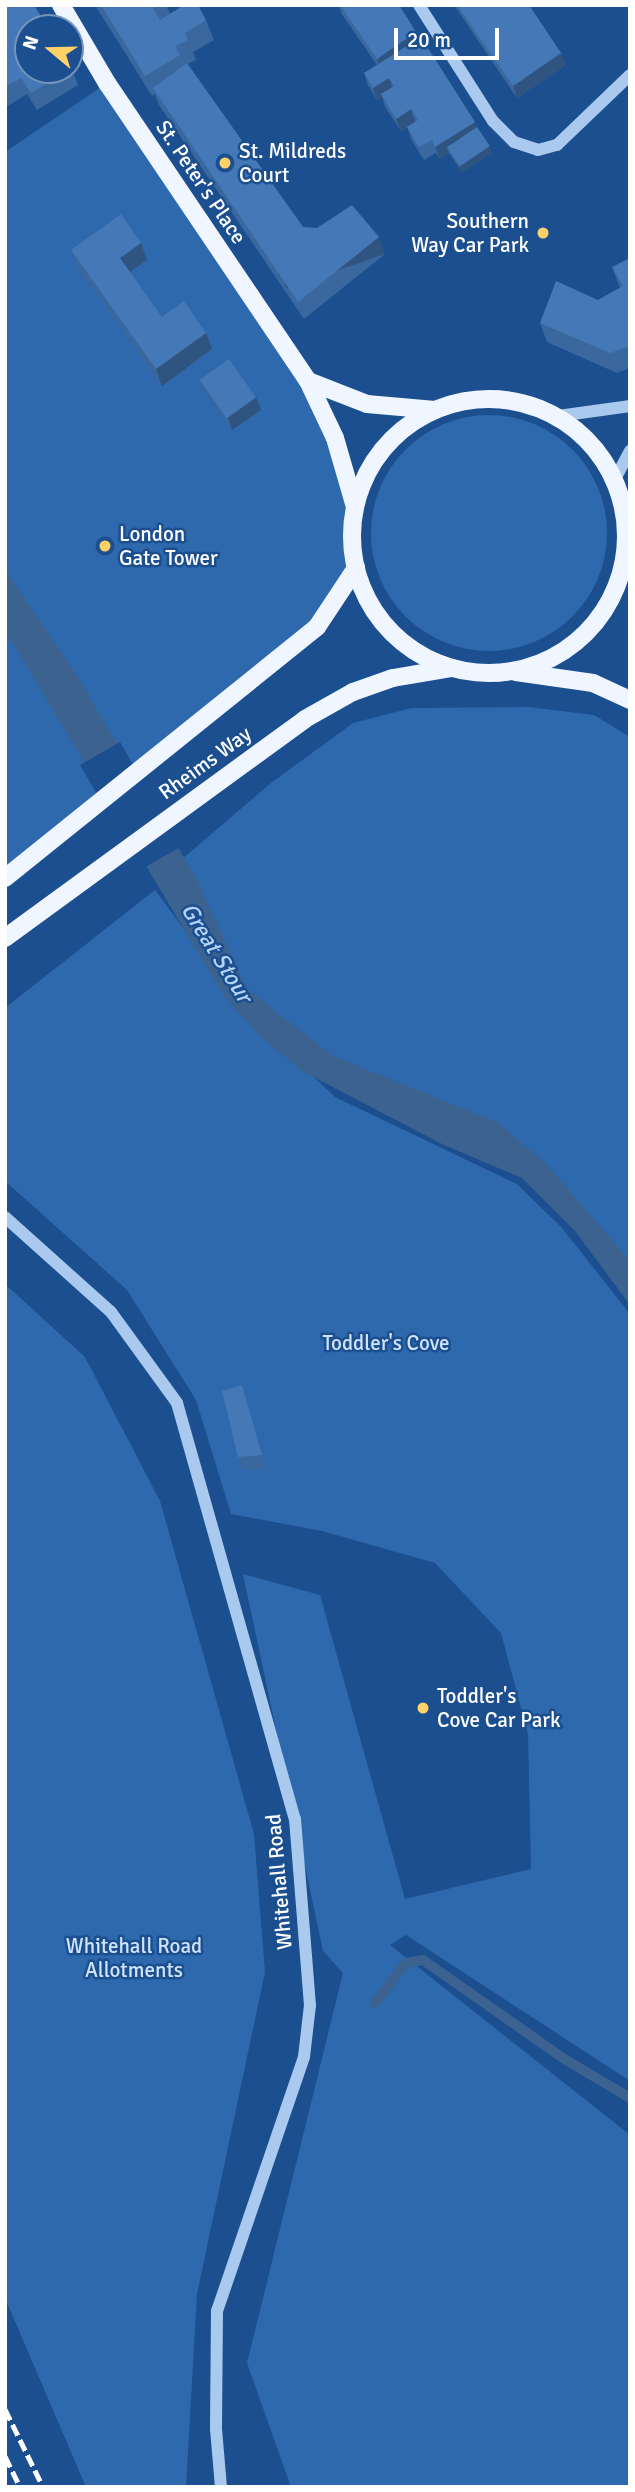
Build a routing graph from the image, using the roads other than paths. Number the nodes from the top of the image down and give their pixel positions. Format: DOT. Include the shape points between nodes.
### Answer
graph roads {
  1 [pos="61,5"];
  2 [pos="419,5"];
  3 [pos="630,75"];
  4 [pos="308,381"];
  5 [pos="630,406"];
  6 [pos="435,410"];
  7 [pos="558,416"];
  8 [pos="630,452"];
  9 [pos="615,479"];
  10 [pos="355,507"];
  11 [pos="628,550"];
  12 [pos="356,568"];
  13 [pos="452,668"];
  14 [pos="510,671"];
  15 [pos="630,701"];
  16 [pos="5,877"];
  17 [pos="5,938"];
  18 [pos="5,1217"];
  19 [pos="221,2487"];
  1 -- 4 [label="main road, St. Peter's Place" via="107,83"];
  2 -- 3 [label="street" via="493,121 514,142 538,150 557,145"];
  4 -- 6 [label="main road" via="367,404"];
  4 -- 10 [label="main road, St. Peter's Place" via="335,438"];
  5 -- 7 [label="street"];
  6 -- 7 [label="main road" via="476,399 518,401"];
  6 -- 10 [label="main road" via="398,433 377,458"];
  7 -- 9 [label="main road" via="591,443"];
  8 -- 9 [label="street"];
  9 -- 11 [label="main road" via="625,511"];
  10 -- 12 [label="main road"];
  11 -- 14 [label="main road" via="616,589 591,628 554,657"];
  12 -- 13 [label="main road" via="369,602 391,631 419,654"];
  12 -- 16 [label="main road, Rheims Way" via="317,627"];
  13 -- 14 [label="main road"];
  13 -- 17 [label="main road, Rheims Way" via="393,678 353,692 305,719"];
  14 -- 15 [label="main road" via="593,684"];
  18 -- 19 [label="street, Whitehall Road" via="111,1312 177,1403 295,1819 310,2005 303,2057 217,2311 216,2429"];
}
